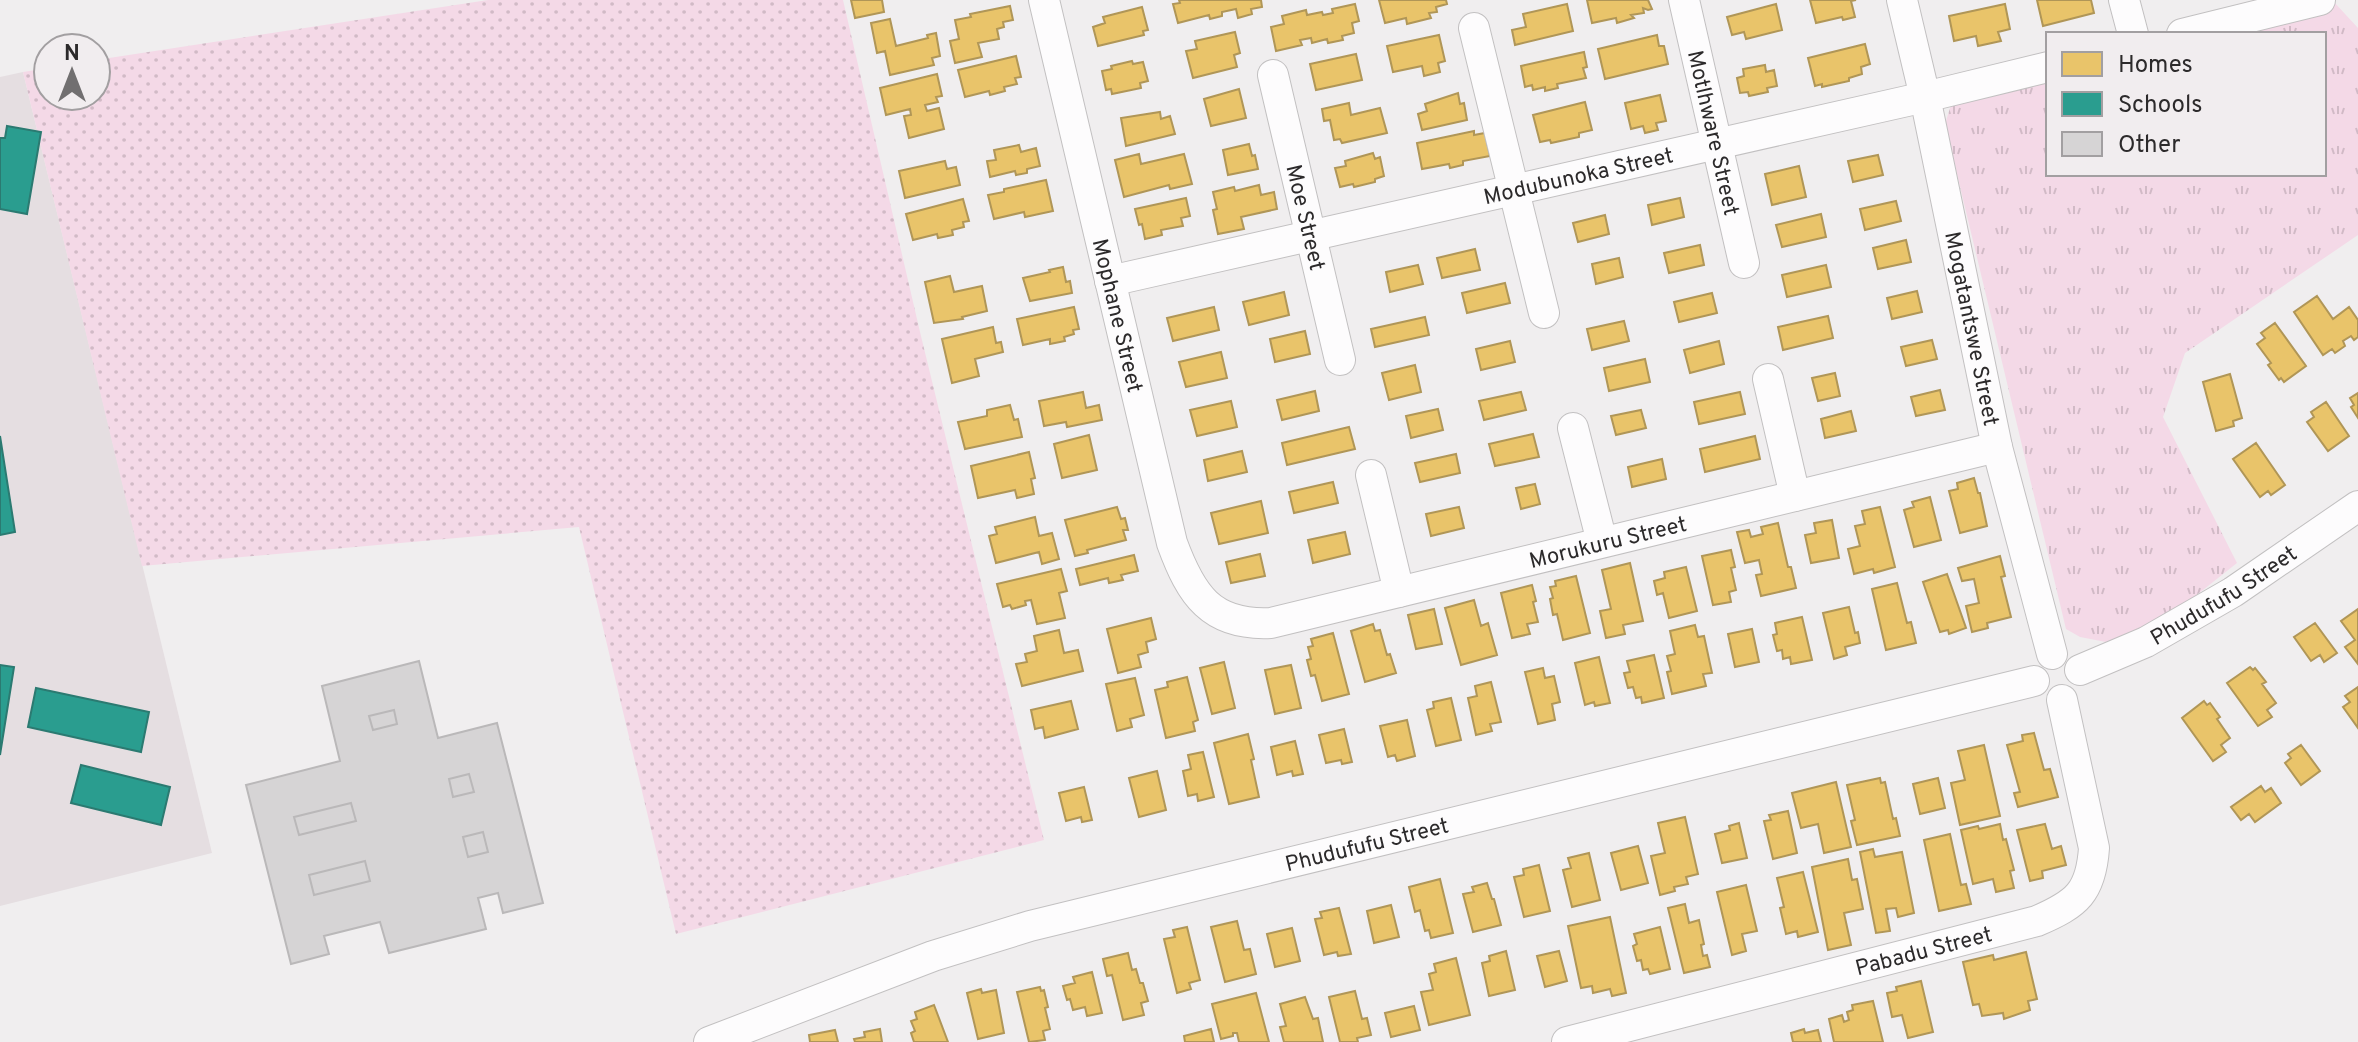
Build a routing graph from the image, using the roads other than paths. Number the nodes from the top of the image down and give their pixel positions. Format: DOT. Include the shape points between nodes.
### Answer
graph roads {
  1 [pos="1044,0"];
  2 [pos="1684,0"];
  3 [pos="1902,0"];
  4 [pos="2124,0"];
  5 [pos="2329,1"];
  6 [pos="1474,28"];
  7 [pos="2132,32"];
  8 [pos="2191,32"];
  9 [pos="2046,67"];
  10 [pos="1273,75"];
  11 [pos="1925,97"];
  12 [pos="1717,144"];
  13 [pos="1515,189"];
  14 [pos="1311,235"];
  15 [pos="1744,263"];
  16 [pos="1110,281"];
  17 [pos="1544,313"];
  18 [pos="1340,360"];
  19 [pos="1768,379"];
  20 [pos="1573,428"];
  21 [pos="1997,447"];
  22 [pos="1371,475"];
  23 [pos="1795,496"];
  24 [pos="2358,506"];
  25 [pos="1602,542"];
  26 [pos="1399,592"];
  27 [pos="1220,615"];
  28 [pos="2052,654"];
  29 [pos="2080,670"];
  30 [pos="2034,681"];
  31 [pos="2062,700"];
  32 [pos="709,1042"];
  33 [pos="1567,1042"];
  1 -- 16 [label="street, Mophane Street"];
  2 -- 12 [label="street, Motlhware Street"];
  3 -- 11 [label="street, Mogatantswe Street"];
  4 -- 7 [label="street"];
  5 -- 8 [label="street"];
  6 -- 13 [label="street"];
  9 -- 11 [label="street, Modubunoka Street"];
  10 -- 14 [label="street, Moe Street"];
  11 -- 12 [label="street, Modubunoka Street"];
  11 -- 21 [label="street, Mogatantswe Street"];
  12 -- 13 [label="street, Modubunoka Street"];
  12 -- 15 [label="street, Motlhware Street"];
  13 -- 14 [label="street, Modubunoka Street"];
  13 -- 17 [label="street"];
  14 -- 16 [label="street, Modubunoka Street"];
  14 -- 18 [label="street, Moe Street"];
  16 -- 27 [label="street, Mophane Street" via="1172,543 1189,584"];
  19 -- 23 [label="street"];
  20 -- 25 [label="street"];
  21 -- 23 [label="street, Morukuru Street"];
  21 -- 28 [label="street, Mogatantswe Street"];
  22 -- 26 [label="street"];
  23 -- 25 [label="street, Morukuru Street"];
  24 -- 29 [label="street, Phudufufu Street" via="2233,592 2146,642"];
  25 -- 26 [label="street, Morukuru Street"];
  26 -- 27 [label="street, Morukuru Street" via="1271,623"];
  28 -- 29 [label="street" via="2063,654"];
  28 -- 30 [label="street" via="2036,665"];
  29 -- 31 [label="street" via="2079,685"];
  30 -- 31 [label="street" via="2041,694"];
  30 -- 32 [label="street, Phudufufu Street" via="1030,926 933,956"];
  31 -- 33 [label="street, Pabadu Street" via="2094,848 2092,872 2082,892 2064,909 2037,921"];
}
